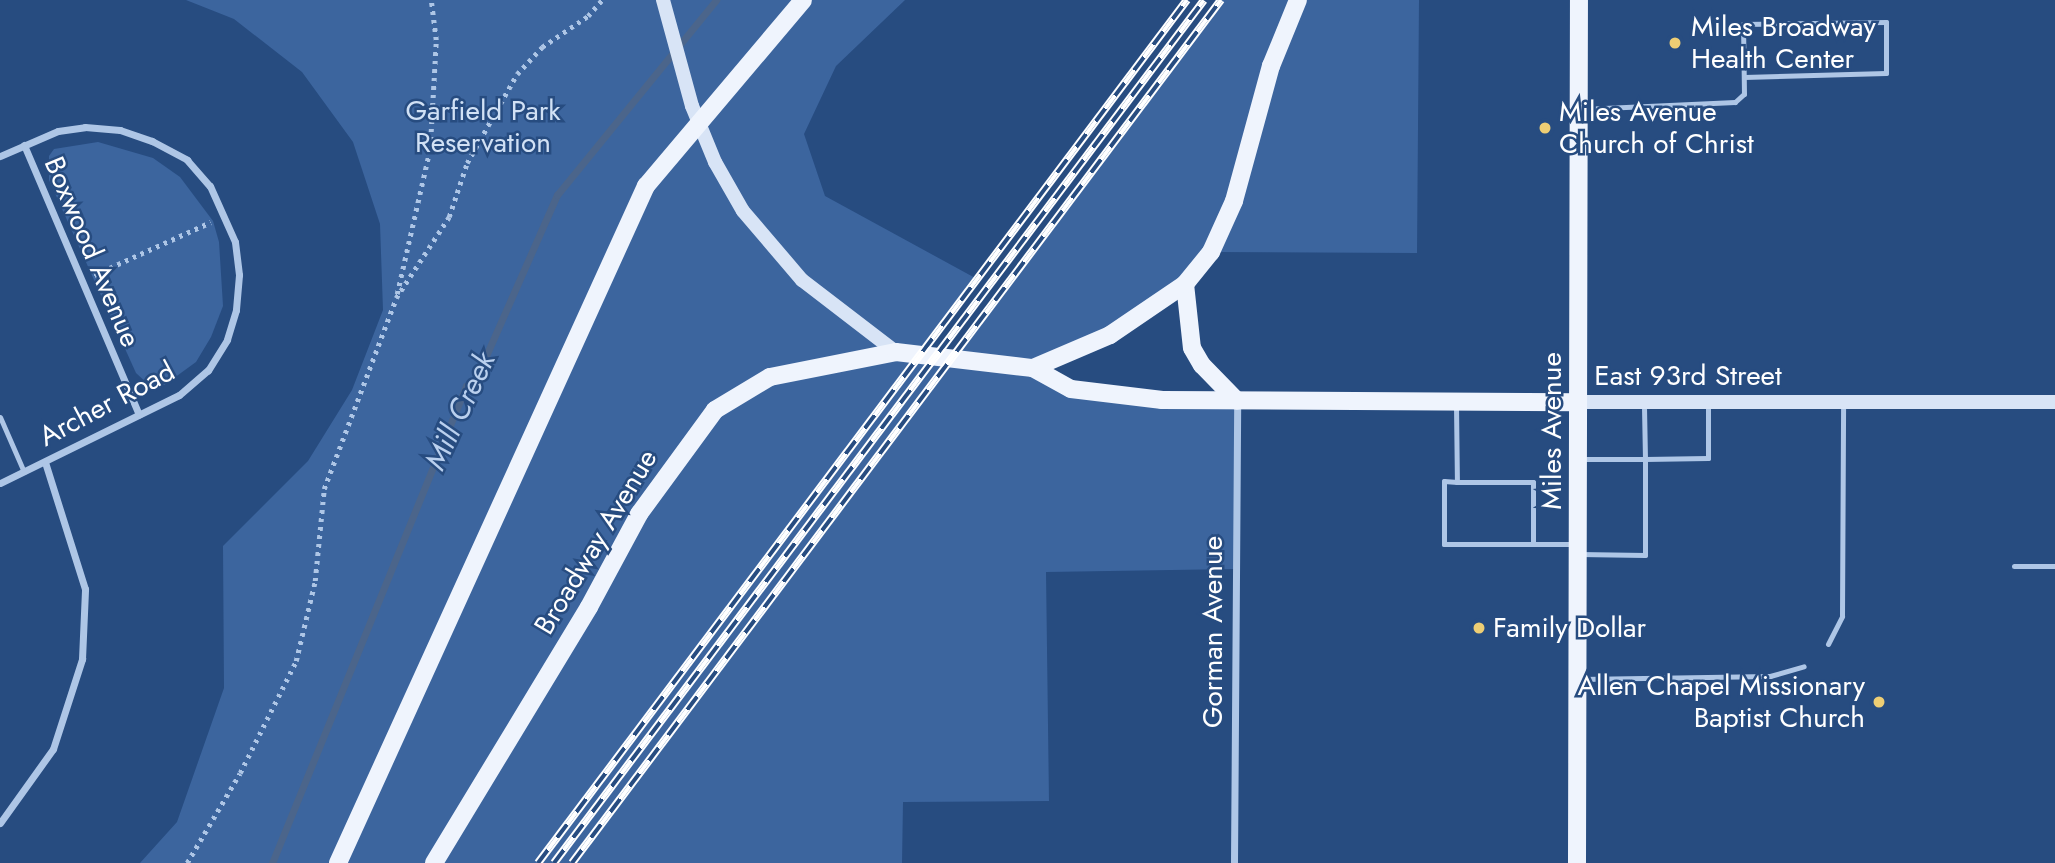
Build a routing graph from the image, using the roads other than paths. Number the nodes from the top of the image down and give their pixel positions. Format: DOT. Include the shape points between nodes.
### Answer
graph roads {
  1 [pos="663,0"];
  2 [pos="803,0"];
  3 [pos="1298,0"];
  4 [pos="1579,0"];
  5 [pos="1744,77"];
  6 [pos="1579,109"];
  7 [pos="24,145"];
  8 [pos="0,156"];
  9 [pos="1185,284"];
  10 [pos="896,352"];
  11 [pos="1033,368"];
  12 [pos="1456,399"];
  13 [pos="1237,401"];
  14 [pos="1578,402"];
  15 [pos="1644,402"];
  16 [pos="1708,402"];
  17 [pos="1843,402"];
  18 [pos="2055,402"];
  19 [pos="139,414"];
  20 [pos="0,417"];
  21 [pos="1645,458"];
  22 [pos="1578,459"];
  23 [pos="46,462"];
  24 [pos="24,472"];
  25 [pos="1457,482"];
  26 [pos="0,483"];
  27 [pos="1533,544"];
  28 [pos="1578,549"];
  29 [pos="2014,566"];
  30 [pos="2055,566"];
  31 [pos="1828,644"];
  32 [pos="1804,666"];
  33 [pos="1578,679"];
  34 [pos="0,822"];
  35 [pos="338,863"];
  36 [pos="434,863"];
  37 [pos="1234,863"];
  38 [pos="1577,863"];
  1 -- 10 [label="main road" via="692,106 715,162 743,211 802,281"];
  2 -- 35 [label="main road" via="646,186 549,392 479,562"];
  3 -- 9 [label="main road, Broadway Avenue" via="1271,66 1234,201 1211,252"];
  4 -- 6 [label="main road, Miles Avenue"];
  5 -- 5 [label="lane" via="1886,73 1886,22 1743,24"];
  5 -- 6 [label="lane" via="1744,94 1735,102"];
  6 -- 14 [label="main road, Miles Avenue"];
  7 -- 8 [label="street, Archer Road"];
  7 -- 19 [label="street, Boxwood Avenue"];
  7 -- 19 [label="street, Archer Road" via="58,131 85,127 121,130 187,160 224,211 239,275 227,340 208,370"];
  9 -- 11 [label="main road, Broadway Avenue" via="1110,335"];
  9 -- 13 [label="main road" via="1192,348"];
  10 -- 11 [label="main road, Broadway Avenue"];
  10 -- 36 [label="main road, Broadway Avenue" via="770,377 715,410 639,514 589,607"];
  11 -- 13 [label="main road, East 93rd Street" via="1071,389 1162,400"];
  12 -- 13 [label="main road, East 93rd Street"];
  12 -- 14 [label="main road, East 93rd Street"];
  12 -- 25 [label="lane"];
  13 -- 37 [label="street, Gorman Avenue"];
  14 -- 15 [label="main road, East 93rd Street"];
  14 -- 22 [label="main road, Miles Avenue"];
  15 -- 16 [label="main road, East 93rd Street"];
  15 -- 21 [label="lane"];
  16 -- 17 [label="main road, East 93rd Street"];
  16 -- 21 [label="lane" via="1708,458"];
  17 -- 18 [label="main road, East 93rd Street"];
  17 -- 31 [label="lane" via="1842,616"];
  19 -- 23 [label="street, Archer Road"];
  20 -- 24 [label="lane"];
  21 -- 22 [label="lane"];
  21 -- 28 [label="lane" via="1645,555"];
  22 -- 28 [label="main road, Miles Avenue"];
  23 -- 24 [label="street, Archer Road"];
  23 -- 34 [label="street" via="85,589 82,659 53,750"];
  24 -- 26 [label="street, Archer Road"];
  25 -- 27 [label="lane" via="1533,482"];
  25 -- 27 [label="lane" via="1444,481 1444,544"];
  27 -- 28 [label="lane"];
  28 -- 33 [label="main road, Miles Avenue"];
  29 -- 30 [label="lane"];
  32 -- 33 [label="lane" via="1770,676"];
  33 -- 38 [label="main road, Miles Avenue"];
}
